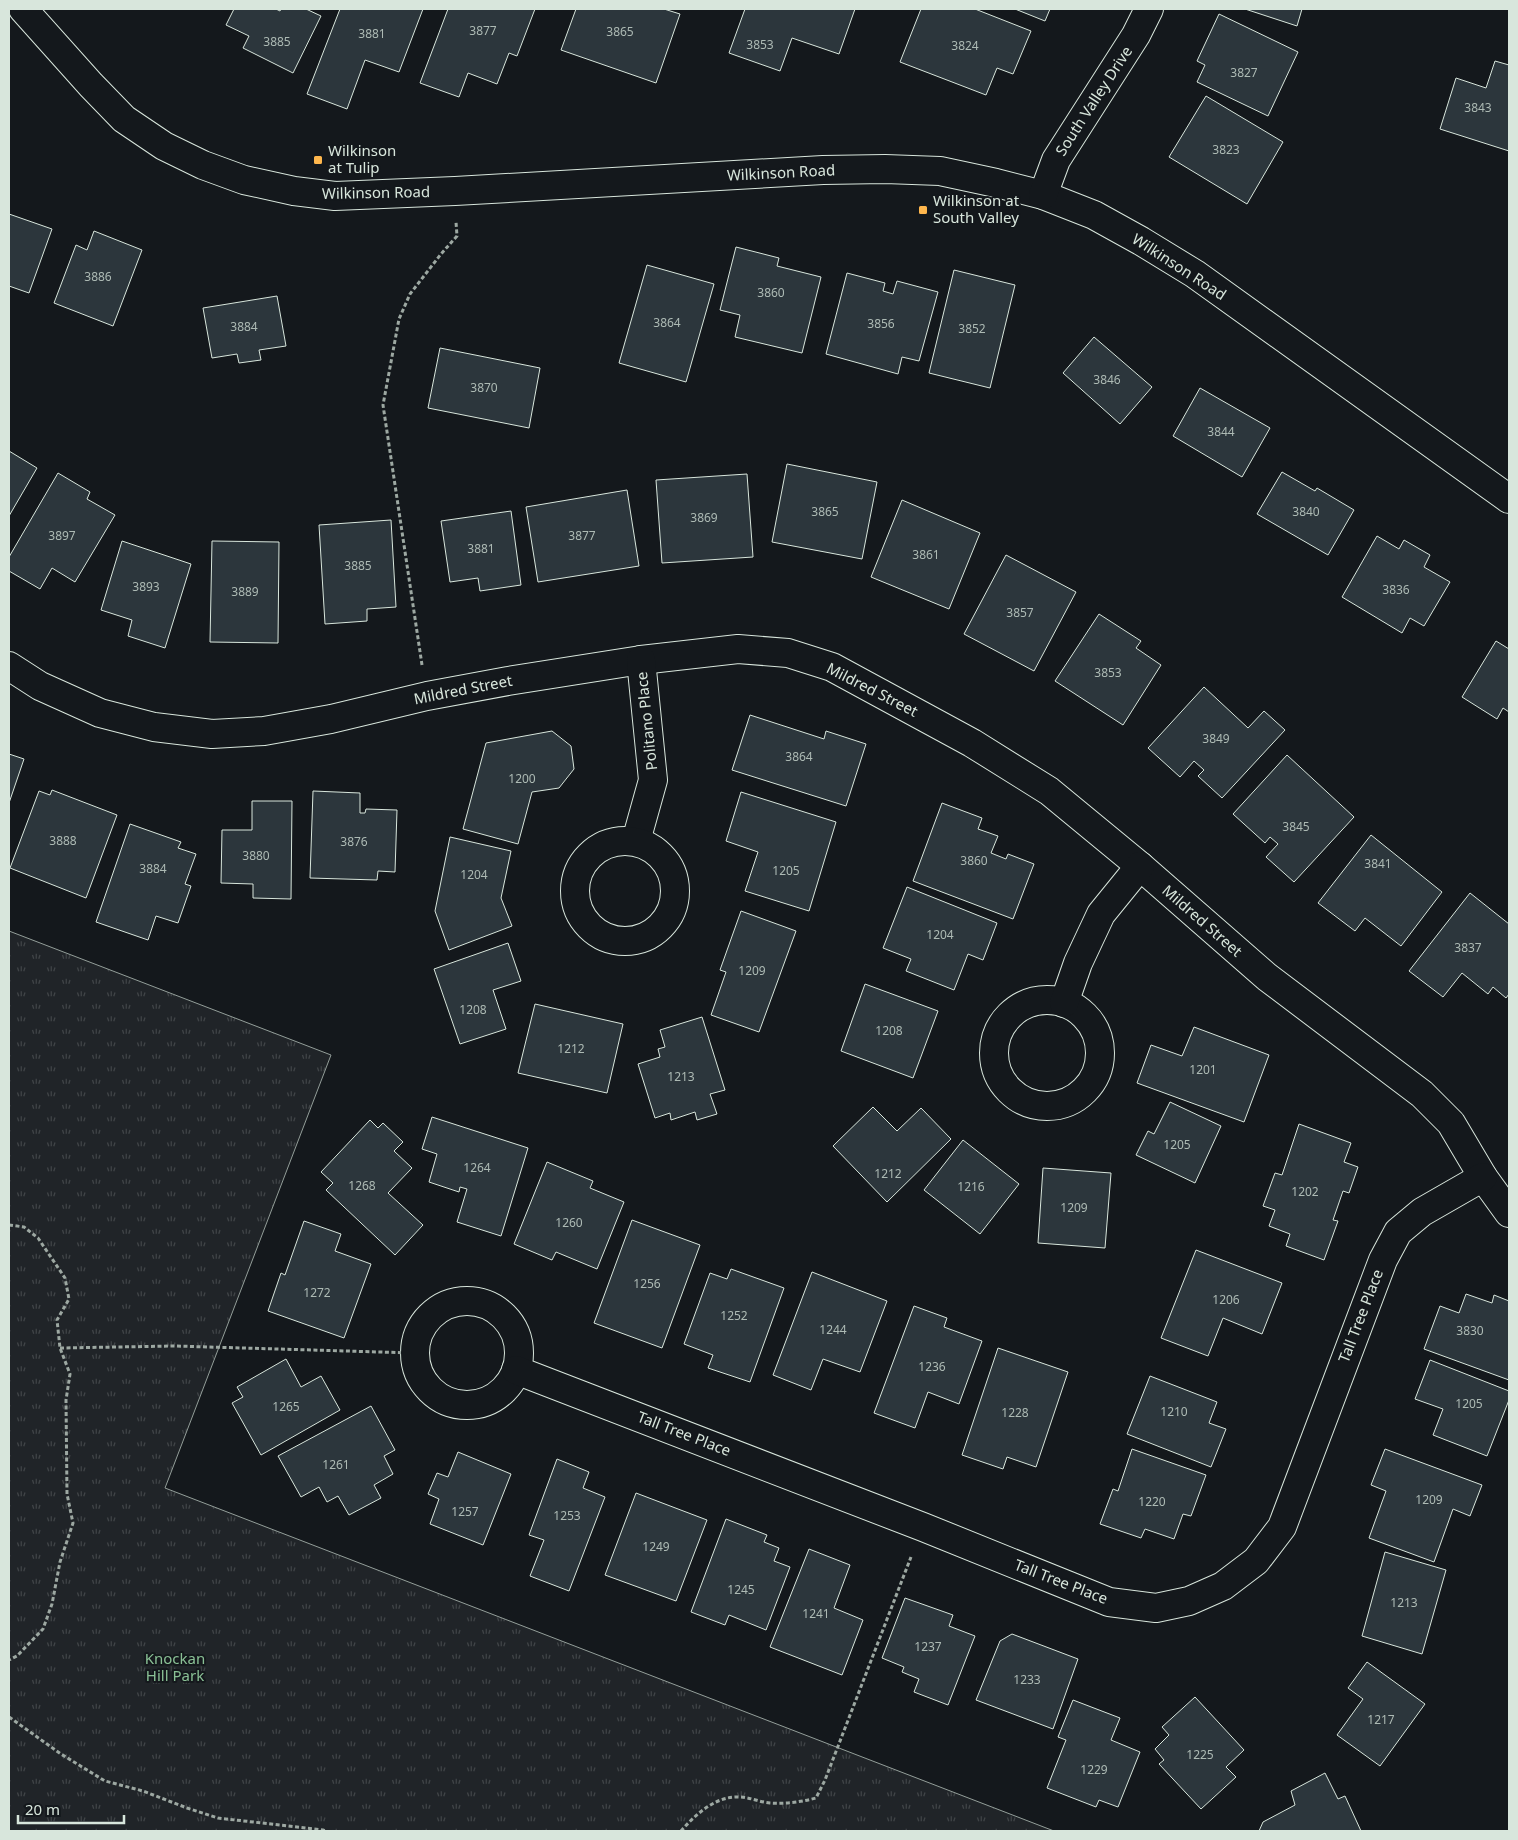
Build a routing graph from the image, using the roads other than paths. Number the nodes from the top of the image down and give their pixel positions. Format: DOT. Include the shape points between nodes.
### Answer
graph roads {
  1 [pos="23,9"];
  2 [pos="1149,9"];
  3 [pos="1043,195"];
  4 [pos="1509,499"];
  5 [pos="641,660"];
  6 [pos="9,666"];
  7 [pos="636,841"];
  8 [pos="1140,866"];
  9 [pos="1064,1003"];
  10 [pos="1484,1177"];
  11 [pos="1509,1213"];
  12 [pos="516,1370"];
  1 -- 3 [label="street, Wilkinson Road" via="124,119 164,146 244,180 294,191 335,196 885,169 940,171"];
  2 -- 3 [label="street, South Valley Drive" via="1136,35 1056,160"];
  3 -- 4 [label="street, Wilkinson Road" via="1094,215 1195,274"];
  5 -- 6 [label="street, Mildred Street" via="427,696 264,731 212,734 154,727 100,713 40,686"];
  5 -- 7 [label="street, Politano Place" via="654,780"];
  5 -- 8 [label="street, Mildred Street" via="738,649 788,653 832,667 972,743 1049,791"];
  8 -- 9 [label="street" via="1101,914"];
  8 -- 10 [label="street, Mildred Street" via="1267,977 1422,1094 1452,1123"];
  10 -- 11 [label="street, Mildred Street"];
  10 -- 12 [label="street, Tall Tree Place" via="1422,1212 1398,1232 1383,1260 1282,1527 1256,1561 1223,1586 1189,1601 1156,1608 1109,1602"];
  12 -- 12 [label="street" via="506,1388 489,1401 469,1406 448,1402 430,1391 418,1374 414,1353 419,1331 433,1313 452,1302 475,1301 496,1310 511,1326 518,1348"];
}
